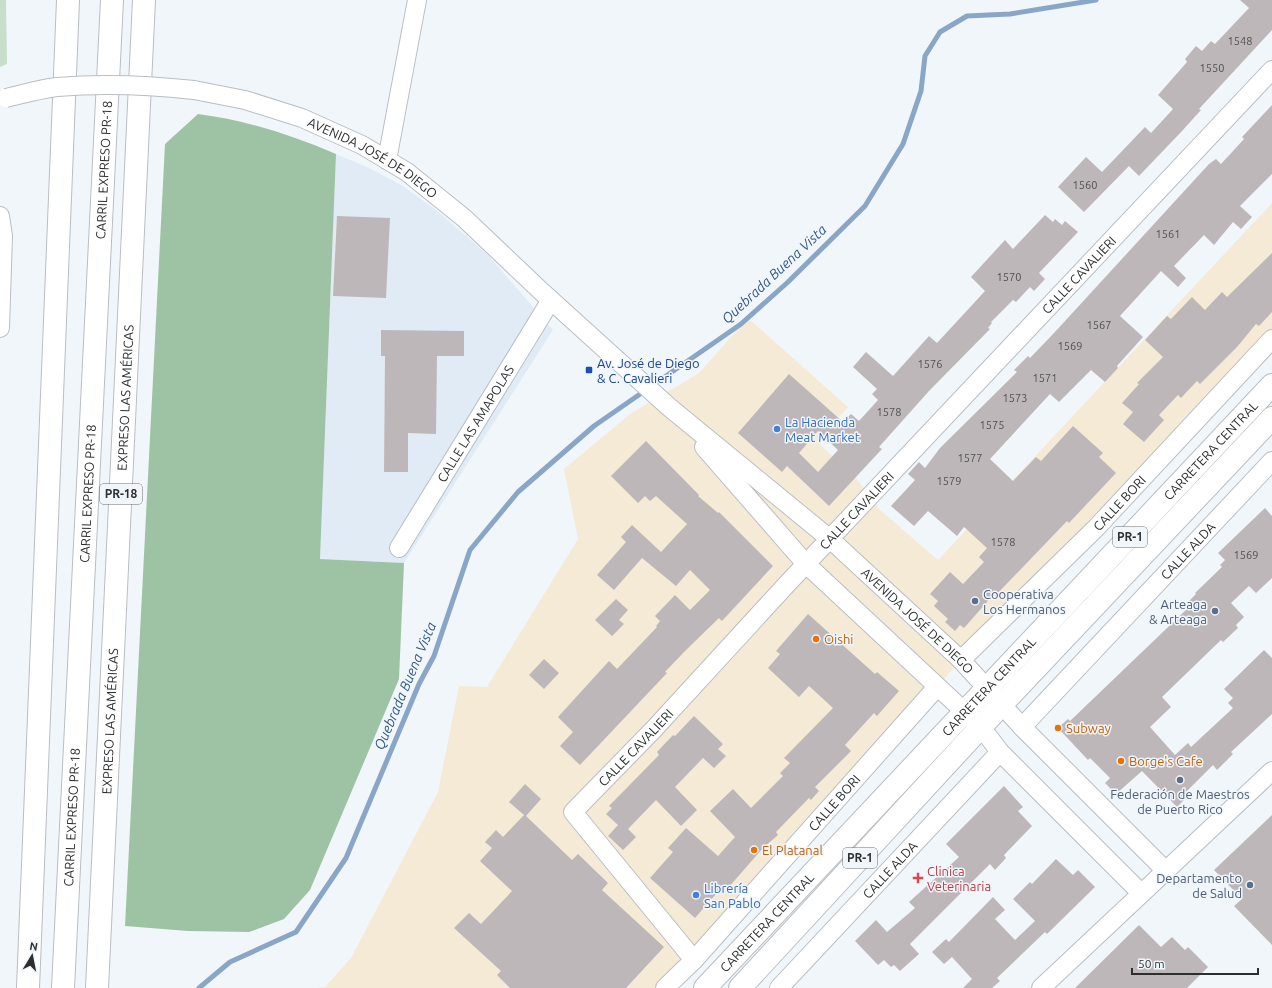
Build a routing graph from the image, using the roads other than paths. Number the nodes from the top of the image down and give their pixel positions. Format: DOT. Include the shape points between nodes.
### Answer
graph roads {
  1 [pos="68,0"];
  2 [pos="112,0"];
  3 [pos="144,0"];
  4 [pos="417,0"];
  5 [pos="1272,70"];
  6 [pos="3,98"];
  7 [pos="388,160"];
  8 [pos="0,216"];
  9 [pos="551,300"];
  10 [pos="0,328"];
  11 [pos="1272,339"];
  12 [pos="1272,385"];
  13 [pos="670,407"];
  14 [pos="1272,418"];
  15 [pos="1272,462"];
  16 [pos="830,539"];
  17 [pos="399,548"];
  18 [pos="806,564"];
  19 [pos="961,660"];
  20 [pos="937,687"];
  21 [pos="987,689"];
  22 [pos="1002,704"];
  23 [pos="965,712"];
  24 [pos="1022,727"];
  25 [pos="981,728"];
  26 [pos="1000,752"];
  27 [pos="1272,771"];
  28 [pos="1166,871"];
  29 [pos="1141,893"];
  30 [pos="694,960"];
  31 [pos="28,988"];
  32 [pos="64,988"];
  33 [pos="97,988"];
  34 [pos="665,988"];
  35 [pos="705,988"];
  36 [pos="740,988"];
  37 [pos="779,988"];
  38 [pos="1041,988"];
  1 -- 31 [label="highway"];
  2 -- 32 [label="highway, CARRIL EXPRESO PR-18"];
  3 -- 33 [label="highway, EXPRESO LAS AMÉRICAS / PR-18"];
  4 -- 7 [label="street"];
  5 -- 16 [label="street, CALLE CAVALIERI"];
  6 -- 7 [label="street, AVENIDA JOSÉ DE DIEGO, bridge" via="56,87 160,86 194,90 245,100 302,118 362,145"];
  7 -- 9 [label="street, AVENIDA JOSÉ DE DIEGO" via="464,218"];
  8 -- 10 [label="street" via="3,236"];
  9 -- 13 [label="street, AVENIDA JOSÉ DE DIEGO"];
  9 -- 17 [label="street, CALLE LAS AMAPOLAS"];
  11 -- 19 [label="street, CALLE BORI" via="1096,528"];
  12 -- 21 [label="highway, CARRETERA CENTRAL / PR-1"];
  13 -- 16 [label="street, AVENIDA JOSÉ DE DIEGO"];
  13 -- 18 [label="street, AVENIDA JOSÉ DE DIEGO"];
  14 -- 22 [label="highway, CARRETERA CENTRAL / PR-1"];
  15 -- 24 [label="street, CALLE ALDA"];
  16 -- 18 [label="street, CALLE CAVALIERI"];
  16 -- 19 [label="street, AVENIDA JOSÉ DE DIEGO"];
  18 -- 20 [label="street, AVENIDA JOSÉ DE DIEGO"];
  18 -- 30 [label="street, CALLE CAVALIERI" via="654,729 573,812"];
  19 -- 21 [label="street, AVENIDA JOSÉ DE DIEGO"];
  20 -- 23 [label="street, AVENIDA JOSÉ DE DIEGO"];
  20 -- 30 [label="street, CALLE BORI"];
  21 -- 22 [label="street, AVENIDA JOSÉ DE DIEGO"];
  21 -- 23 [label="highway, CARRETERA CENTRAL / PR-1"];
  22 -- 24 [label="street, AVENIDA JOSÉ DE DIEGO"];
  22 -- 25 [label="highway, CARRETERA CENTRAL / PR-1"];
  23 -- 25 [label="street, AVENIDA JOSÉ DE DIEGO"];
  23 -- 35 [label="highway, CARRETERA CENTRAL / PR-1"];
  24 -- 28 [label="street, AVENIDA JOSÉ DE DIEGO"];
  25 -- 26 [label="street, AVENIDA JOSÉ DE DIEGO"];
  25 -- 36 [label="highway, CARRETERA CENTRAL / PR-1"];
  26 -- 29 [label="street, AVENIDA JOSÉ DE DIEGO"];
  26 -- 37 [label="street, CALLE ALDA"];
  27 -- 28 [label="street"];
  28 -- 29 [label="street"];
  29 -- 38 [label="street"];
  30 -- 34 [label="street, CALLE BORI"];
}
